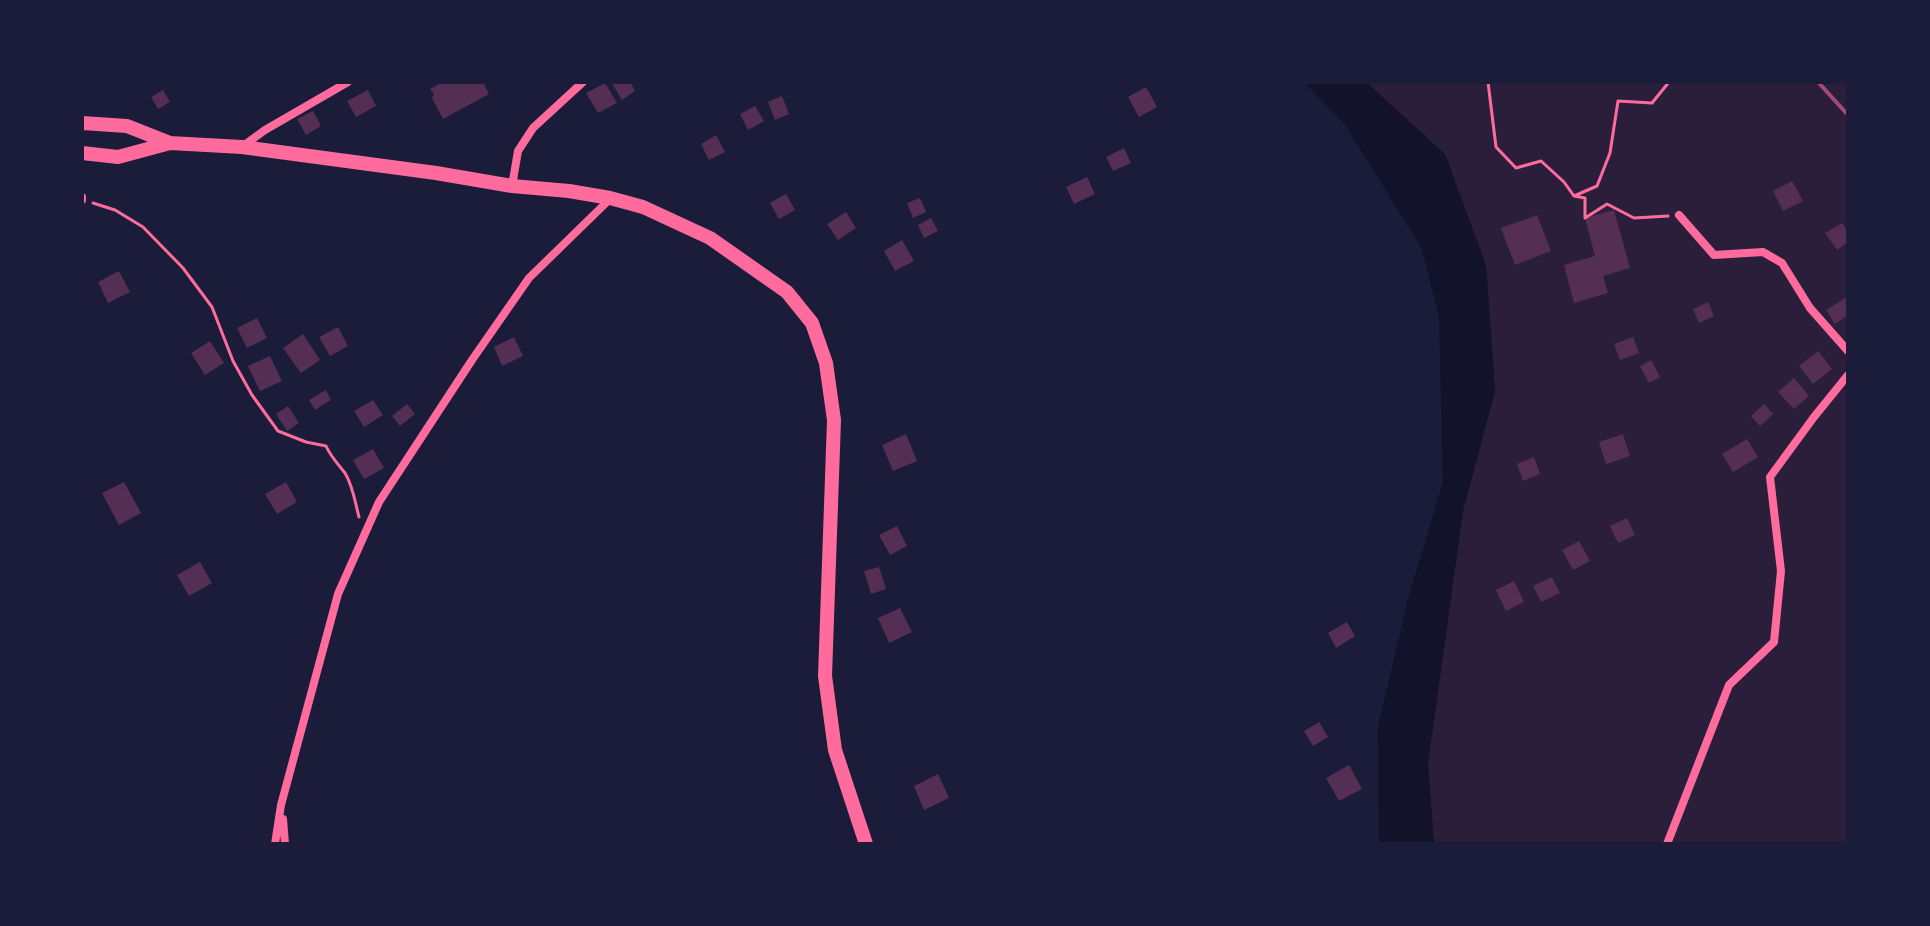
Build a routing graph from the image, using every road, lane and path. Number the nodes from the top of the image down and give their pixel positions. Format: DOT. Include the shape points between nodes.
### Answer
graph roads {
  1 [pos="348,82"];
  2 [pos="583,82"];
  3 [pos="1488,82"];
  4 [pos="1669,82"];
  5 [pos="82,123"];
  6 [pos="170,143"];
  7 [pos="242,147"];
  8 [pos="82,153"];
  9 [pos="512,186"];
  10 [pos="1574,196"];
  11 [pos="610,198"];
  12 [pos="82,199"];
  13 [pos="1679,215"];
  14 [pos="1848,351"];
  15 [pos="1848,375"];
  16 [pos="367,530"];
  17 [pos="282,802"];
  18 [pos="275,844"];
  19 [pos="285,844"];
  20 [pos="866,844"];
  21 [pos="1667,844"];
  1 -- 7 [label="street"];
  2 -- 9 [label="street" via="533,128 518,151"];
  3 -- 10 [label="path" via="1496,147 1516,168 1541,161"];
  4 -- 10 [label="path" via="1652,103 1618,101 1610,153 1597,186"];
  5 -- 6 [label="highway" via="127,126"];
  6 -- 7 [label="highway"];
  6 -- 8 [label="highway" via="118,157"];
  7 -- 9 [label="highway"];
  9 -- 11 [label="highway"];
  10 -- 13 [label="path" via="1585,198 1585,218 1607,204 1634,218"];
  11 -- 16 [label="street" via="529,278 379,502"];
  11 -- 20 [label="highway" via="710,238 787,292 812,323 826,363 834,420 825,676 835,750"];
  12 -- 16 [label="path" via="143,227 183,268 212,307 252,395 278,431 326,446 346,475"];
  13 -- 14 [label="street" via="1714,255 1763,252 1782,263 1810,308"];
  15 -- 21 [label="street" via="1770,477 1781,571 1774,642 1729,685"];
  16 -- 17 [label="street" via="338,594"];
  17 -- 18 [label="street"];
  17 -- 19 [label="street"];
}
